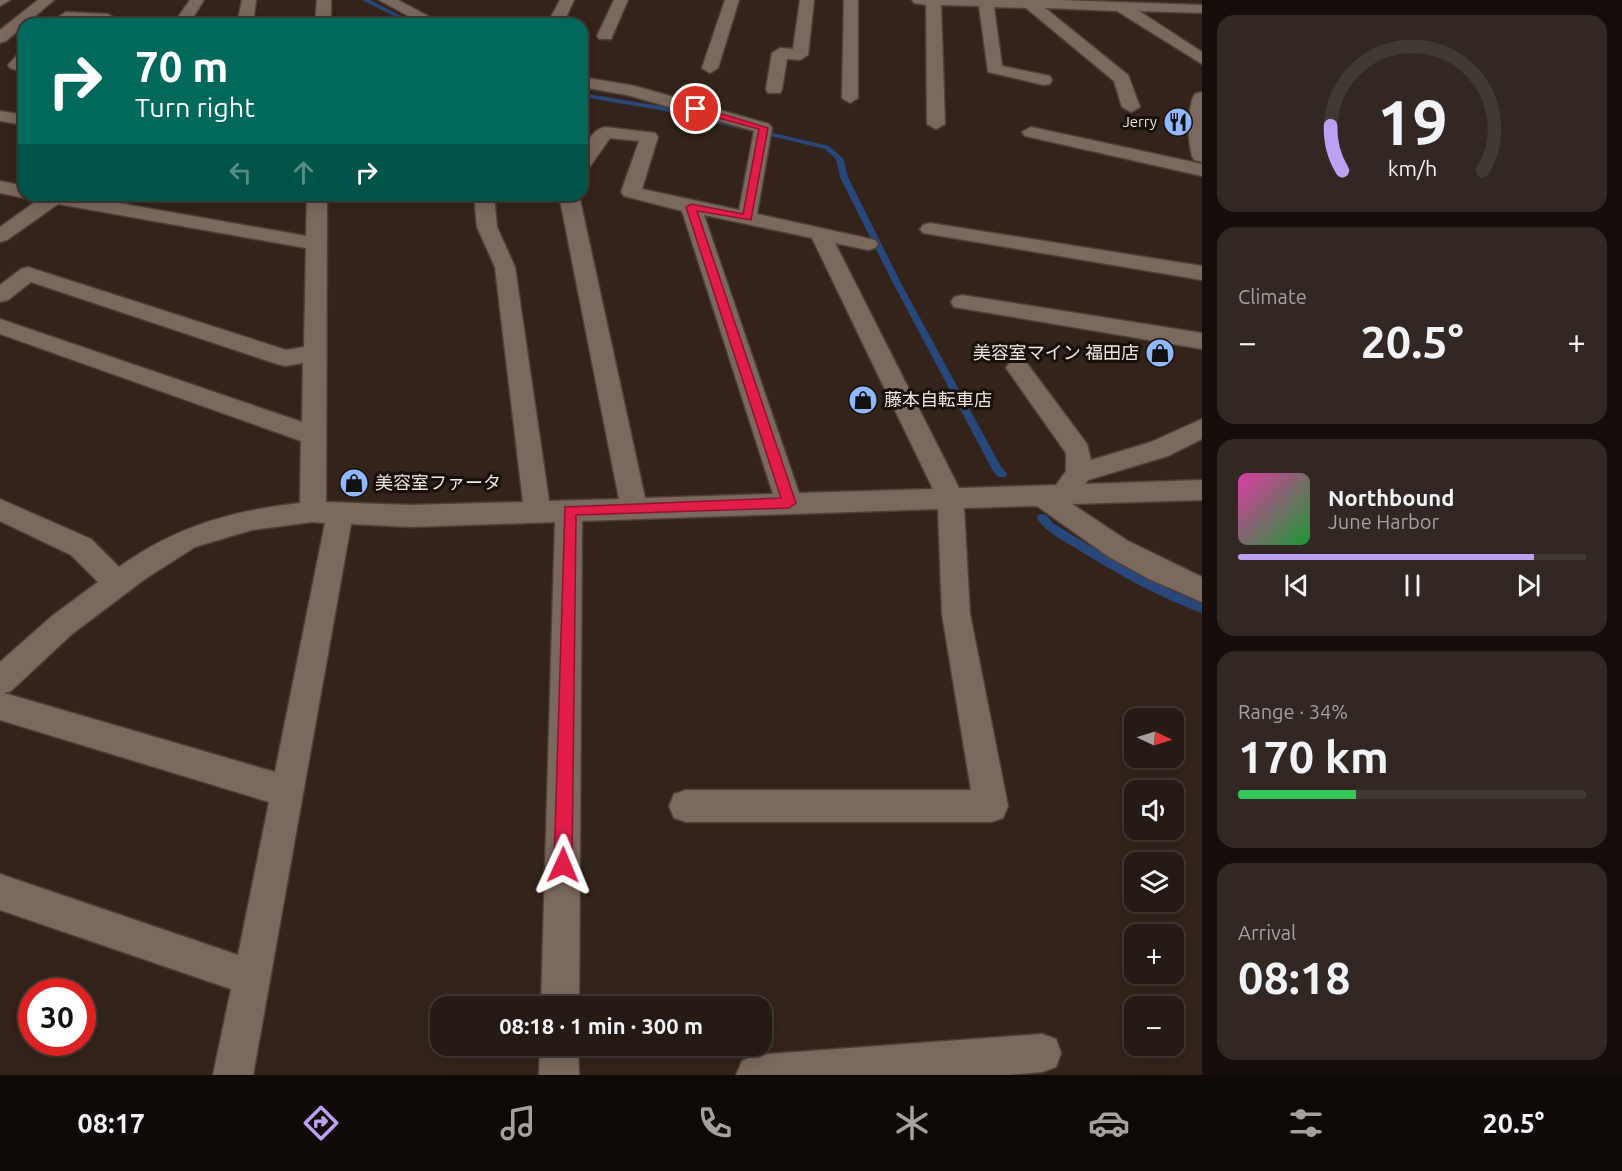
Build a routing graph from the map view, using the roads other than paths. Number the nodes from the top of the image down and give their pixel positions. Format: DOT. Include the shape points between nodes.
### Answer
graph roads {
  1 [pos="47,0"];
  2 [pos="84,0"];
  3 [pos="197,0"];
  4 [pos="249,0"];
  5 [pos="324,0"];
  6 [pos="386,0"];
  7 [pos="567,0"];
  8 [pos="621,0"];
  9 [pos="732,0"];
  10 [pos="807,0"];
  11 [pos="851,0"];
  12 [pos="919,0"];
  13 [pos="933,0"];
  14 [pos="986,2"];
  15 [pos="1116,3"];
  16 [pos="1030,4"];
  17 [pos="118,6"];
  18 [pos="1202,9"];
  19 [pos="25,18"];
  20 [pos="65,18"];
  21 [pos="108,18"];
  22 [pos="185,18"];
  23 [pos="246,18"];
  24 [pos="323,18"];
  25 [pos="423,18"];
  26 [pos="558,18"];
  27 [pos="18,23"];
  28 [pos="604,36"];
  29 [pos="0,38"];
  30 [pos="1202,59"];
  31 [pos="710,68"];
  32 [pos="1044,80"];
  33 [pos="588,83"];
  34 [pos="774,90"];
  35 [pos="850,98"];
  36 [pos="1202,98"];
  37 [pos="1131,107"];
  38 [pos="0,116"];
  39 [pos="18,119"];
  40 [pos="936,124"];
  41 [pos="1031,132"];
  42 [pos="1202,155"];
  43 [pos="588,156"];
  44 [pos="1202,170"];
  45 [pos="0,187"];
  46 [pos="18,191"];
  47 [pos="41,201"];
  48 [pos="75,201"];
  49 [pos="317,201"];
  50 [pos="485,201"];
  51 [pos="570,201"];
  52 [pos="691,207"];
  53 [pos="747,218"];
  54 [pos="930,229"];
  55 [pos="820,234"];
  56 [pos="0,236"];
  57 [pos="316,244"];
  58 [pos="868,244"];
  59 [pos="1202,273"];
  60 [pos="0,295"];
  61 [pos="962,302"];
  62 [pos="0,326"];
  63 [pos="1202,341"];
  64 [pos="315,353"];
  65 [pos="1018,368"];
  66 [pos="1202,428"];
  67 [pos="314,436"];
  68 [pos="1079,473"];
  69 [pos="1202,490"];
  70 [pos="1053,495"];
  71 [pos="951,498"];
  72 [pos="789,503"];
  73 [pos="634,508"];
  74 [pos="0,509"];
  75 [pos="569,510"];
  76 [pos="537,512"];
  77 [pos="326,513"];
  78 [pos="118,584"];
  79 [pos="1202,590"];
  80 [pos="0,681"];
  81 [pos="0,706"];
  82 [pos="286,791"];
  83 [pos="686,806"];
  84 [pos="0,892"];
  85 [pos="251,978"];
  86 [pos="560,996"];
  87 [pos="1042,1053"];
  88 [pos="559,1056"];
  89 [pos="952,1068"];
  90 [pos="232,1075"];
  91 [pos="559,1075"];
  92 [pos="756,1075"];
  1 -- 19 [label="street"];
  2 -- 20 [label="street"];
  3 -- 22 [label="street"];
  4 -- 23 [label="street"];
  5 -- 24 [label="street"];
  6 -- 25 [label="street"];
  7 -- 26 [label="street"];
  8 -- 28 [label="street"];
  9 -- 31 [label="street"];
  10 -- 34 [label="street" via="800,55 780,53"];
  11 -- 35 [label="street"];
  12 -- 13 [label="street"];
  13 -- 14 [label="street"];
  13 -- 40 [label="street"];
  14 -- 16 [label="street"];
  14 -- 32 [label="street" via="994,69"];
  15 -- 16 [label="street"];
  15 -- 18 [label="street"];
  15 -- 30 [label="street"];
  16 -- 37 [label="street" via="1122,79"];
  17 -- 21 [label="street"];
  27 -- 29 [label="street"];
  33 -- 53 [label="street" via="629,90 763,133"];
  36 -- 42 [label="main road"];
  38 -- 39 [label="street"];
  41 -- 44 [label="street"];
  43 -- 52 [label="street" via="605,132 649,137 631,192"];
  45 -- 46 [label="street"];
  47 -- 56 [label="street"];
  48 -- 57 [label="street"];
  49 -- 57 [label="street"];
  50 -- 76 [label="street" via="487,227 505,267"];
  51 -- 73 [label="street"];
  52 -- 53 [label="street"];
  52 -- 72 [label="street"];
  53 -- 55 [label="street"];
  54 -- 59 [label="street"];
  55 -- 58 [label="street"];
  55 -- 71 [label="street"];
  57 -- 64 [label="street"];
  60 -- 64 [label="street" via="28,274 285,358"];
  61 -- 63 [label="street"];
  62 -- 67 [label="street"];
  64 -- 67 [label="street"];
  65 -- 68 [label="street" via="1078,451"];
  66 -- 68 [label="street" via="1159,450"];
  67 -- 77 [label="street"];
  68 -- 70 [label="street"];
  69 -- 70 [label="street"];
  70 -- 71 [label="street"];
  70 -- 79 [label="street" via="1072,521 1137,561"];
  71 -- 72 [label="street"];
  71 -- 83 [label="street" via="949,542 957,621 991,806"];
  72 -- 73 [label="street"];
  73 -- 75 [label="street"];
  74 -- 78 [label="street" via="81,547"];
  75 -- 76 [label="street"];
  75 -- 86 [label="street"];
  76 -- 77 [label="street" via="411,516"];
  77 -- 78 [label="street" via="252,519 186,539"];
  77 -- 82 [label="street"];
  78 -- 80 [label="street" via="62,625"];
  81 -- 82 [label="street"];
  82 -- 85 [label="street"];
  84 -- 85 [label="street"];
  85 -- 90 [label="street"];
  87 -- 89 [label="street"];
  88 -- 91 [label="street"];
  89 -- 92 [label="street"];
}
